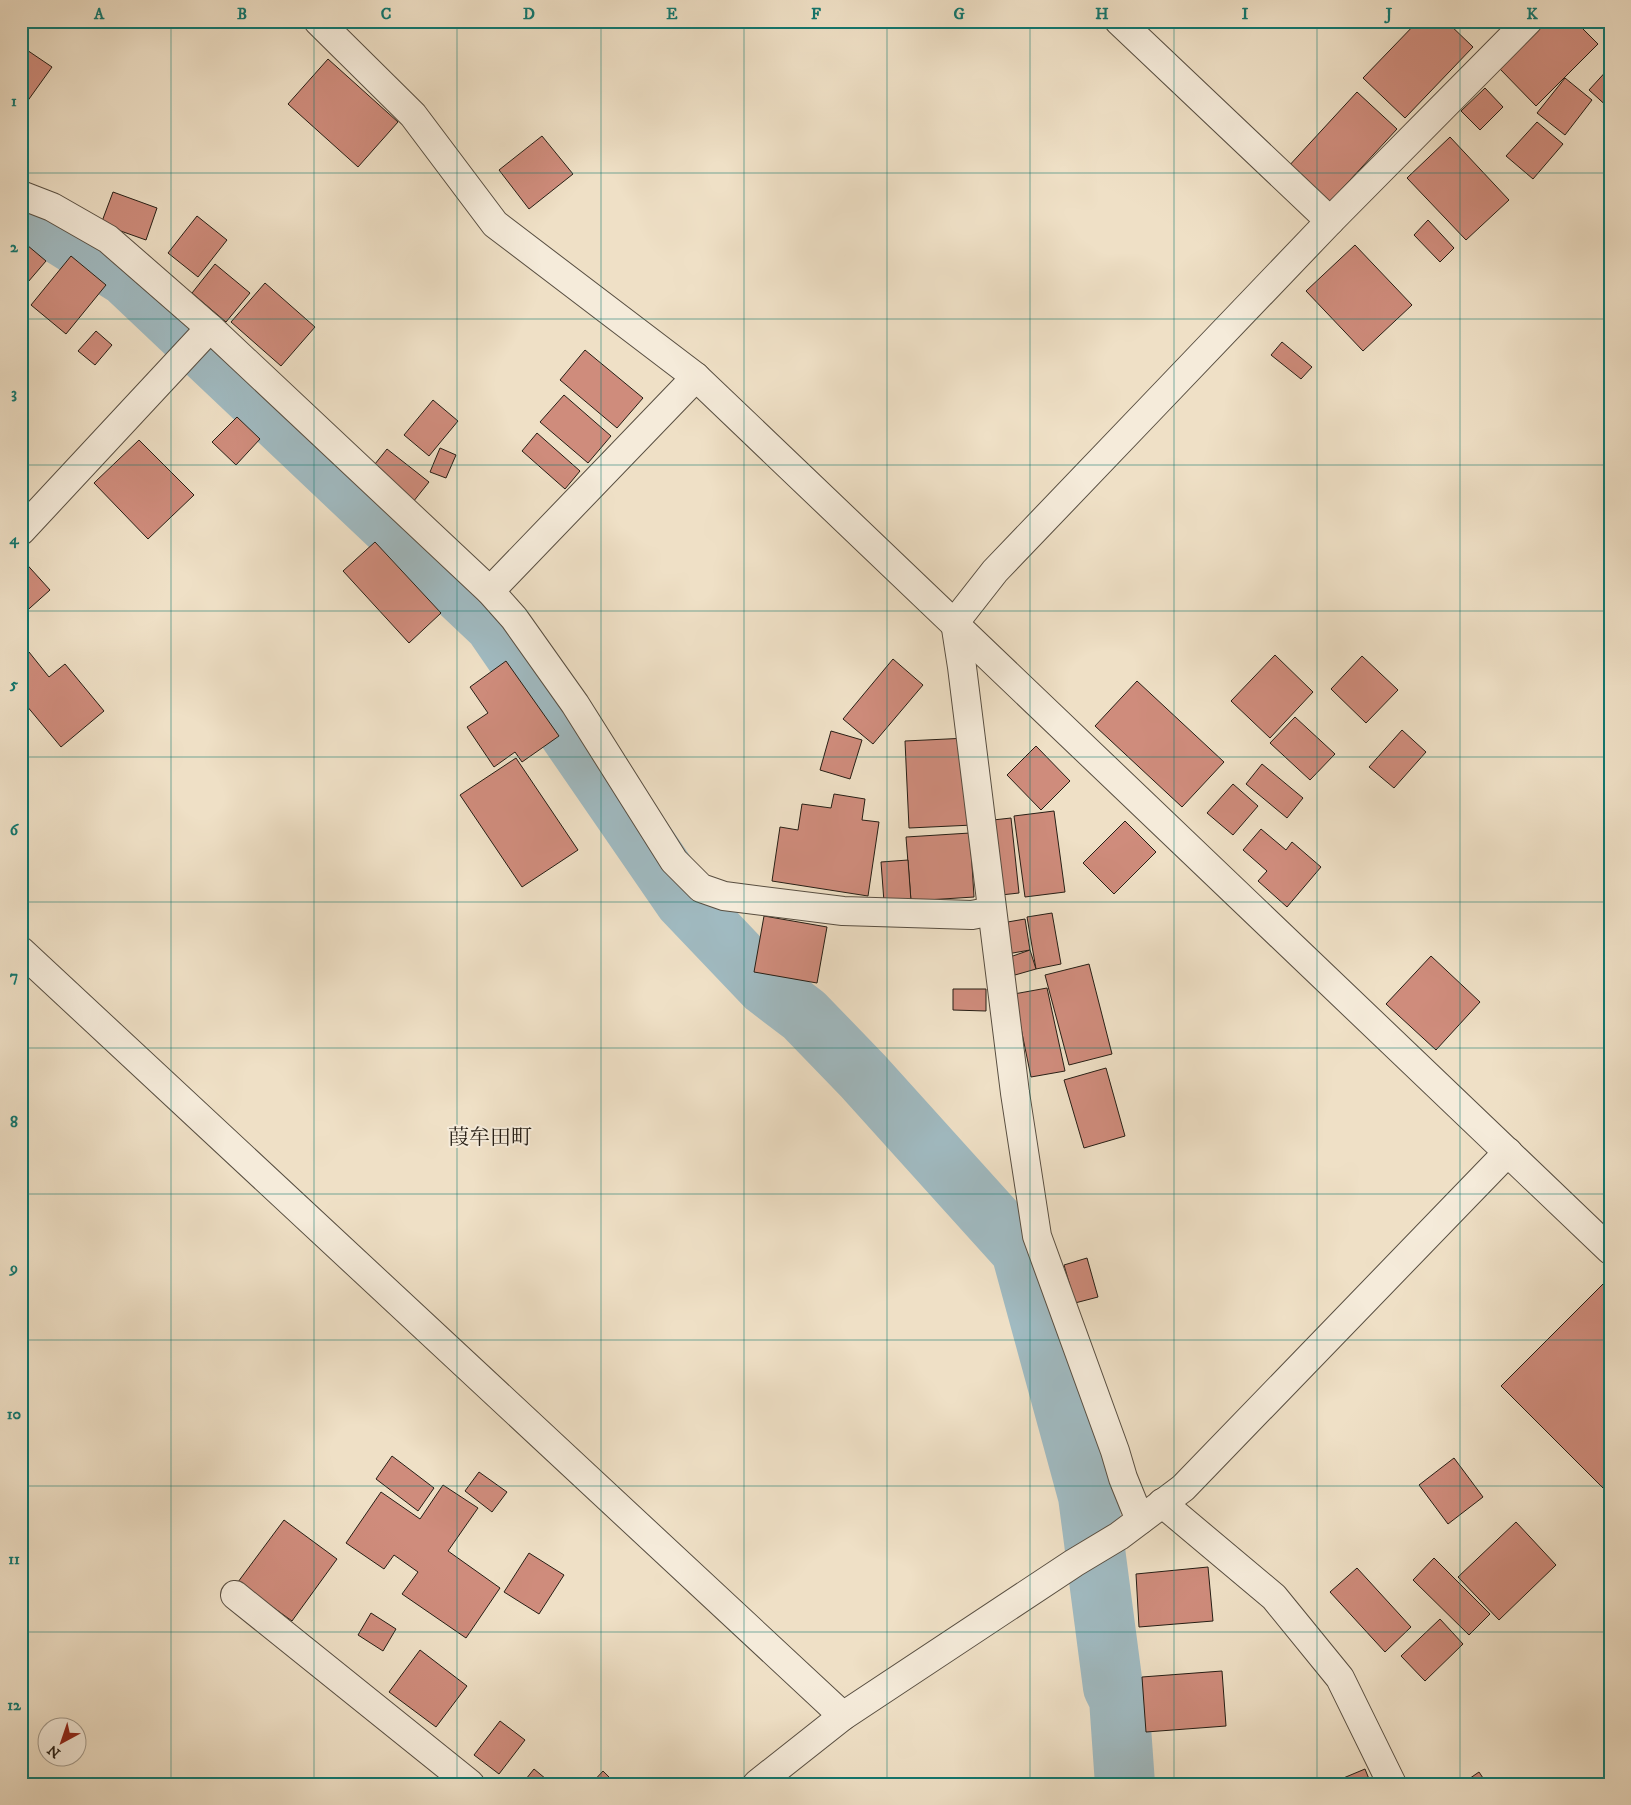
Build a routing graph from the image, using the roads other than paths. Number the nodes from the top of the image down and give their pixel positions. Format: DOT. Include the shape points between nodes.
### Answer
graph roads {
  1 [pos="318,21"];
  2 [pos="1119,21"];
  3 [pos="1528,21"];
  4 [pos="21,195"];
  5 [pos="1330,221"];
  6 [pos="210,328"];
  7 [pos="696,377"];
  8 [pos="21,531"];
  9 [pos="490,591"];
  10 [pos="955,622"];
  11 [pos="992,911"];
  12 [pos="21,951"];
  13 [pos="1508,1152"];
  14 [pos="1610,1250"];
  15 [pos="1162,1503"];
  16 [pos="1130,1528"];
  17 [pos="235,1595"];
  18 [pos="843,1716"];
  19 [pos="470,1784"];
  20 [pos="757,1784"];
  21 [pos="1392,1784"];
  1 -- 7 [label="street" via="413,115 495,224"];
  2 -- 5 [label="street"];
  3 -- 5 [label="street"];
  4 -- 6 [label="street" via="52,207 108,239"];
  5 -- 10 [label="street" via="995,571"];
  6 -- 8 [label="street"];
  6 -- 9 [label="street"];
  7 -- 9 [label="street"];
  7 -- 10 [label="street"];
  9 -- 11 [label="street" via="514,618 575,704 674,862 701,888 724,896 843,911 972,915"];
  10 -- 11 [label="street"];
  10 -- 13 [label="street"];
  11 -- 16 [label="street" via="1037,1236 1115,1451 1123,1478"];
  12 -- 18 [label="street"];
  13 -- 14 [label="street"];
  13 -- 15 [label="street" via="1183,1488"];
  15 -- 16 [label="street"];
  15 -- 21 [label="street" via="1274,1597 1340,1678"];
  16 -- 18 [label="street"];
  17 -- 19 [label="street"];
  18 -- 20 [label="street"];
}
